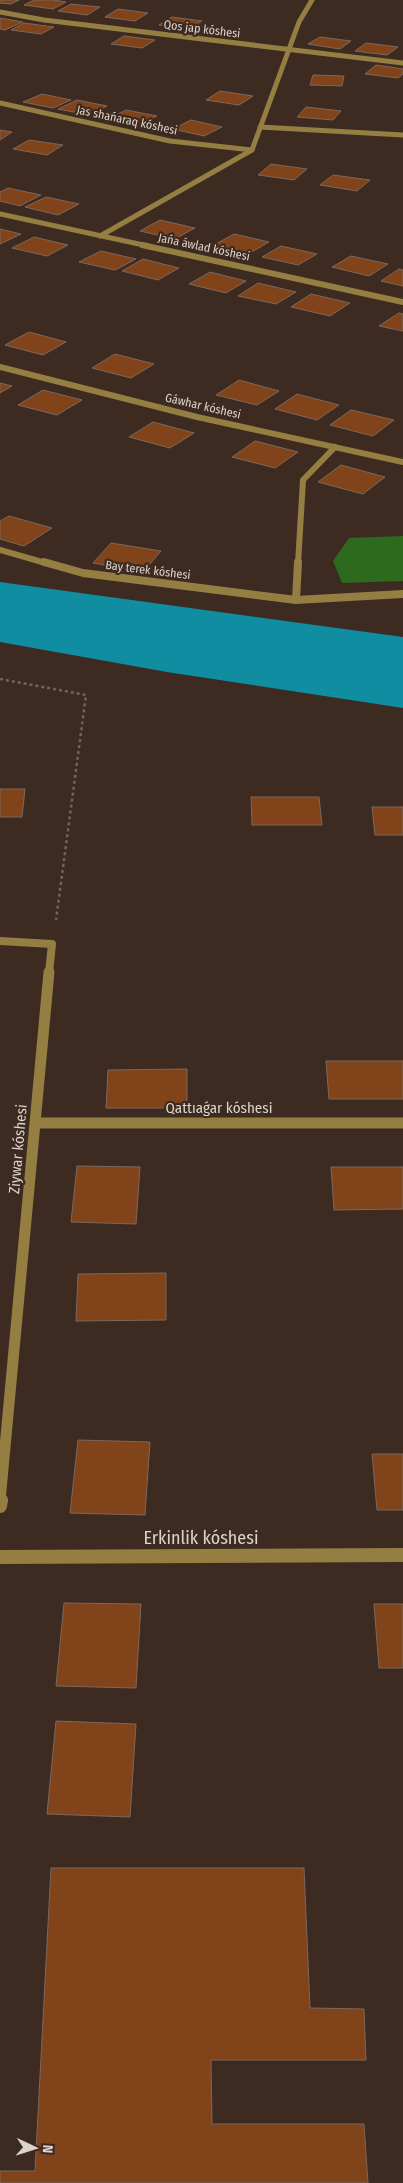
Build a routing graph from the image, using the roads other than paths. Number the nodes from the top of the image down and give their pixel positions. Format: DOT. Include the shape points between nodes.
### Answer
graph roads {
  1 [pos="312,0"];
  2 [pos="0,12"];
  3 [pos="289,50"];
  4 [pos="403,63"];
  5 [pos="0,103"];
  6 [pos="260,127"];
  7 [pos="403,135"];
  8 [pos="252,150"];
  9 [pos="0,214"];
  10 [pos="100,236"];
  11 [pos="403,302"];
  12 [pos="0,367"];
  13 [pos="335,447"];
  14 [pos="403,462"];
  15 [pos="0,550"];
  16 [pos="403,594"];
  17 [pos="296,600"];
  18 [pos="0,940"];
  19 [pos="36,1123"];
  20 [pos="403,1123"];
  21 [pos="0,1506"];
  22 [pos="403,1555"];
  23 [pos="0,1557"];
  1 -- 3 [label="street" via="299,22"];
  2 -- 3 [label="street, Qos jap kóshesi"];
  3 -- 4 [label="street, Qos jap kóshesi"];
  3 -- 6 [label="street"];
  5 -- 8 [label="street, Jas shańaraq kóshesi" via="170,141"];
  6 -- 7 [label="street"];
  6 -- 8 [label="street"];
  8 -- 10 [label="street"];
  9 -- 10 [label="street, Jańa áwlad kóshesi"];
  10 -- 11 [label="street, Jańa áwlad kóshesi"];
  12 -- 13 [label="street, Gáwhar kóshesi" via="197,417"];
  13 -- 14 [label="street, Gáwhar kóshesi"];
  13 -- 17 [label="street" via="303,480"];
  15 -- 17 [label="street, Bay terek kóshesi" via="83,573"];
  16 -- 17 [label="street, Bay terek kóshesi"];
  18 -- 19 [label="street, Ziywar kóshesi" via="52,944"];
  19 -- 20 [label="street, Qattıaǵar kóshesi"];
  19 -- 21 [label="street, Ziywar kóshesi"];
  22 -- 23 [label="street, Erkinlik kóshesi"];
}
